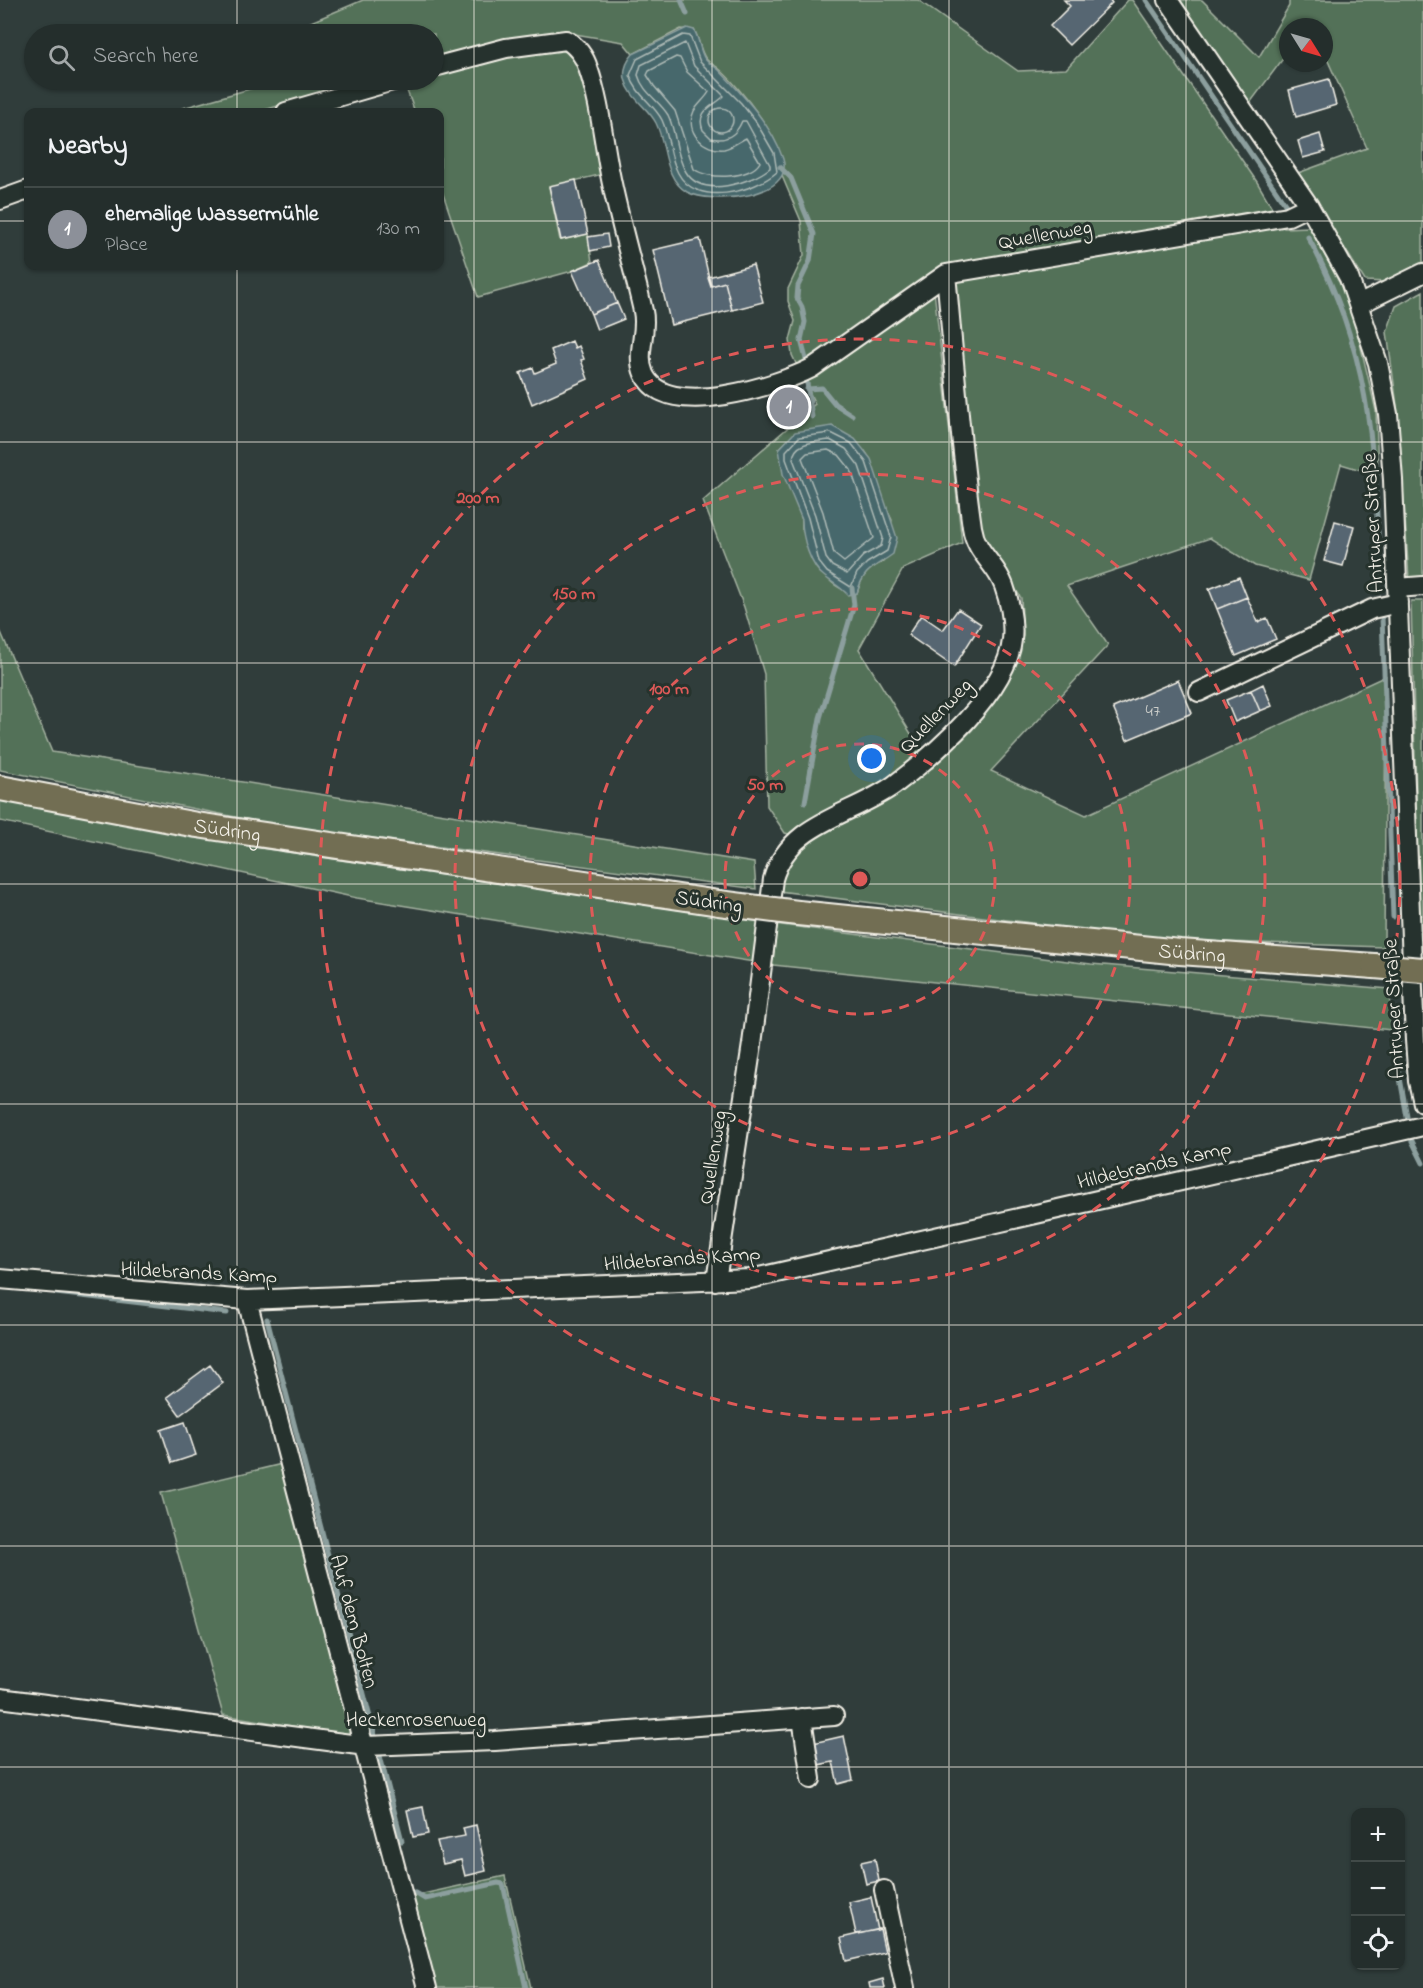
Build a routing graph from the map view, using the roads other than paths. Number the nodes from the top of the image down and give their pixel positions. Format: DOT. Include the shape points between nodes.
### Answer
graph roads {
  1 [pos="1168,0"];
  2 [pos="444,64"];
  3 [pos="362,90"];
  4 [pos="300,108"];
  5 [pos="24,191"];
  6 [pos="0,200"];
  7 [pos="1309,206"];
  8 [pos="1423,273"];
  9 [pos="946,274"];
  10 [pos="1360,304"];
  11 [pos="1423,586"];
  12 [pos="1398,596"];
  13 [pos="1199,692"];
  14 [pos="0,788"];
  15 [pos="1423,970"];
  16 [pos="1423,1103"];
  17 [pos="1423,1126"];
  18 [pos="0,1279"];
  19 [pos="716,1281"];
  20 [pos="247,1300"];
  21 [pos="0,1698"];
  22 [pos="834,1716"];
  23 [pos="802,1718"];
  24 [pos="366,1746"];
  25 [pos="811,1779"];
  26 [pos="884,1890"];
  27 [pos="427,1988"];
  28 [pos="905,1988"];
  1 -- 7 [label="street, Antruper Straße"];
  2 -- 9 [label="street" via="506,48 566,40 580,53 595,90 617,208 644,315 641,364 645,376 658,391 675,396 724,396 795,377"];
  3 -- 4 [label="street"];
  5 -- 6 [label="street"];
  7 -- 9 [label="street, Quellenweg" via="1288,216"];
  7 -- 10 [label="street, Antruper Straße"];
  8 -- 10 [label="street"];
  9 -- 19 [label="street, Quellenweg" via="975,543 1003,583 1011,611 1012,641 1002,670 984,699 919,766 890,788 805,833 785,850 777,864"];
  10 -- 12 [label="street, Antruper Straße" via="1389,414"];
  11 -- 12 [label="street"];
  12 -- 13 [label="street"];
  12 -- 16 [label="street, Antruper Straße" via="1415,1040"];
  14 -- 15 [label="main road, Südring, bridge" via="197,825 719,903 1180,952"];
  17 -- 19 [label="street, Hildebrands Kamp" via="750,1279"];
  18 -- 20 [label="street, Hildebrands Kamp"];
  19 -- 20 [label="street, Hildebrands Kamp"];
  20 -- 24 [label="street, Auf dem Bolten"];
  21 -- 24 [label="street, Heckenrosenweg"];
  22 -- 23 [label="street, Heckenrosenweg"];
  23 -- 24 [label="street, Heckenrosenweg" via="495,1742"];
  23 -- 25 [label="street"];
  24 -- 27 [label="street, Auf dem Bolten"];
  26 -- 28 [label="street"];
}
